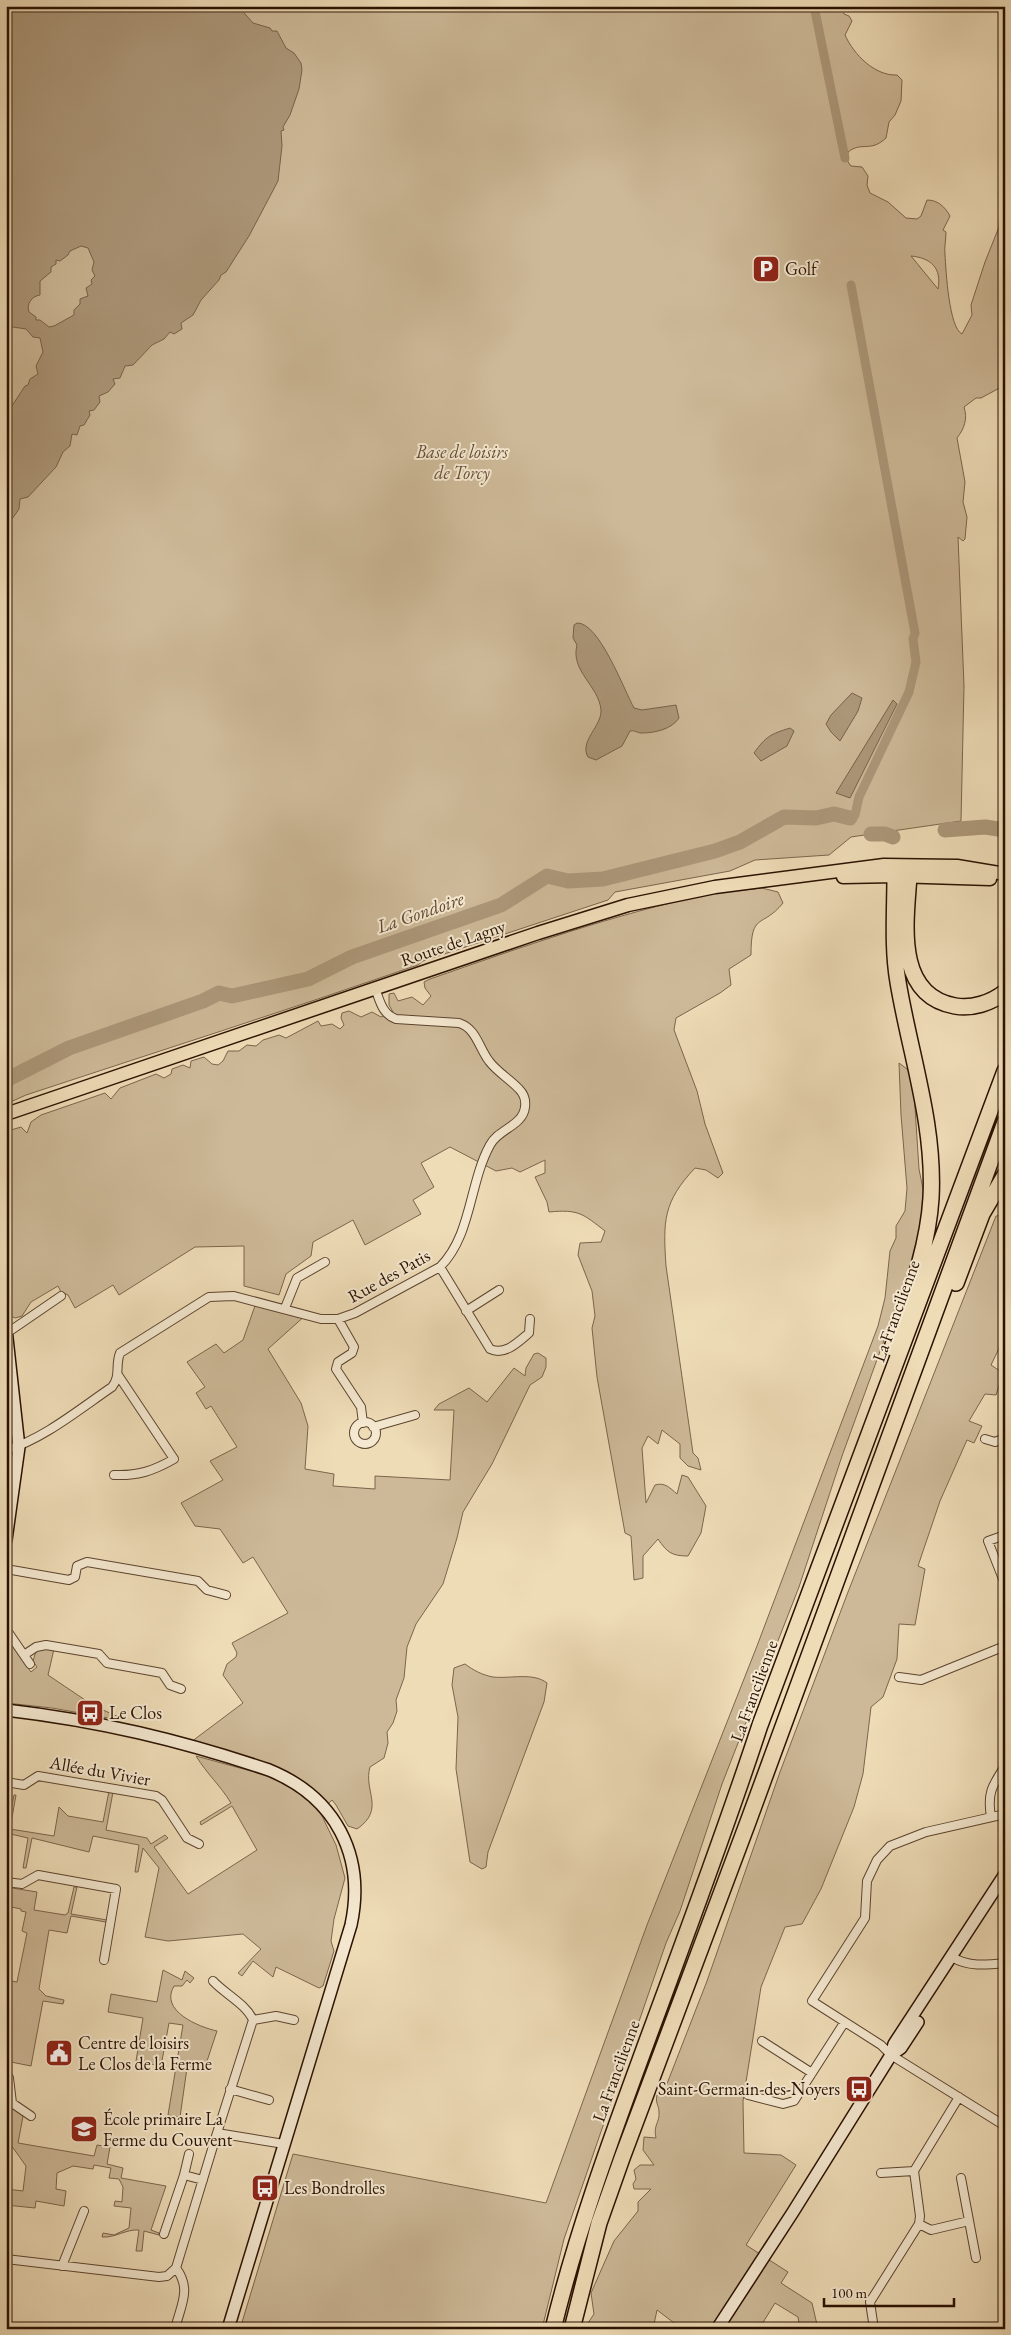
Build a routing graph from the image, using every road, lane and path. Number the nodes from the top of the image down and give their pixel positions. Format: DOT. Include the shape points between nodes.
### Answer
graph roads {
  1 [pos="905,870"];
  2 [pos="1005,874"];
  3 [pos="1005,879"];
  4 [pos="375,988"];
  5 [pos="1005,992"];
  6 [pos="1005,1071"];
  7 [pos="6,1114"];
  8 [pos="1005,1122"];
  9 [pos="1005,1175"];
  10 [pos="325,1262"];
  11 [pos="440,1267"];
  12 [pos="498,1290"];
  13 [pos="61,1296"];
  14 [pos="285,1308"];
  15 [pos="466,1311"];
  16 [pos="338,1319"];
  17 [pos="530,1319"];
  18 [pos="928,1328"];
  19 [pos="6,1331"];
  20 [pos="8,1353"];
  21 [pos="118,1375"];
  22 [pos="884,1397"];
  23 [pos="415,1415"];
  24 [pos="362,1423"];
  25 [pos="373,1426"];
  26 [pos="984,1438"];
  27 [pos="1005,1438"];
  28 [pos="19,1447"];
  29 [pos="6,1450"];
  30 [pos="114,1475"];
  31 [pos="1005,1535"];
  32 [pos="6,1540"];
  33 [pos="6,1568"];
  34 [pos="1005,1584"];
  35 [pos="226,1595"];
  36 [pos="6,1628"];
  37 [pos="1005,1646"];
  38 [pos="24,1655"];
  39 [pos="30,1664"];
  40 [pos="899,1677"];
  41 [pos="181,1689"];
  42 [pos="6,1710"];
  43 [pos="1005,1766"];
  44 [pos="6,1782"];
  45 [pos="1005,1814"];
  46 [pos="991,1817"];
  47 [pos="199,1844"];
  48 [pos="1005,1874"];
  49 [pos="6,1882"];
  50 [pos="1005,1888"];
  51 [pos="955,1959"];
  52 [pos="104,1960"];
  53 [pos="1005,1963"];
  54 [pos="213,1981"];
  55 [pos="253,2020"];
  56 [pos="294,2020"];
  57 [pos="844,2023"];
  58 [pos="762,2041"];
  59 [pos="891,2055"];
  60 [pos="812,2074"];
  61 [pos="6,2078"];
  62 [pos="230,2089"];
  63 [pos="748,2095"];
  64 [pos="959,2097"];
  65 [pos="269,2100"];
  66 [pos="30,2116"];
  67 [pos="1005,2126"];
  68 [pos="217,2133"];
  69 [pos="284,2144"];
  70 [pos="188,2154"];
  71 [pos="914,2171"];
  72 [pos="881,2173"];
  73 [pos="184,2174"];
  74 [pos="961,2178"];
  75 [pos="203,2180"];
  76 [pos="84,2211"];
  77 [pos="969,2221"];
  78 [pos="919,2224"];
  79 [pos="164,2234"];
  80 [pos="976,2258"];
  81 [pos="6,2259"];
  82 [pos="62,2266"];
  83 [pos="176,2268"];
  84 [pos="185,2329"];
  85 [pos="228,2329"];
  86 [pos="553,2329"];
  87 [pos="572,2329"];
  88 [pos="716,2329"];
  89 [pos="874,2329"];
  1 -- 2 [label="main road" via="957,866"];
  1 -- 3 [label="main road"];
  1 -- 4 [label="main road, Route de Lagny" via="795,877 715,887 628,905"];
  1 -- 5 [label="highway" via="906,944 910,967 922,988 930,996 958,1007 980,1005"];
  1 -- 22 [label="highway" via="894,941 897,980 928,1125 932,1184 925,1241 884,1374"];
  4 -- 7 [label="main road, Route de Lagny"];
  4 -- 11 [label="street, Rue des Patis" via="382,1006 391,1017 459,1023 468,1027 490,1063 520,1090 525,1102 523,1115 493,1140 457,1243"];
  6 -- 22 [label="highway, La Francilienne"];
  8 -- 18 [label="highway, La Francilienne"];
  9 -- 18 [label="highway" via="982,1214 943,1317"];
  10 -- 14 [label="street" via="298,1278"];
  11 -- 15 [label="street"];
  11 -- 16 [label="street, Rue des Patis"];
  12 -- 15 [label="street"];
  13 -- 19 [label="street"];
  14 -- 16 [label="street, Rue des Patis" via="322,1319"];
  14 -- 21 [label="street, Rue des Patis" via="234,1296 209,1297 125,1349 118,1357"];
  15 -- 17 [label="street" via="490,1349 497,1351 506,1350 529,1333"];
  16 -- 24 [label="street" via="354,1347 352,1353 338,1362 336,1369 361,1407"];
  18 -- 87 [label="highway, La Francilienne" via="618,2167 599,2223"];
  19 -- 20 [label="street"];
  20 -- 28 [label="street"];
  21 -- 28 [label="street, Rue des Patis" via="112,1387"];
  21 -- 30 [label="street" via="174,1459 134,1476"];
  22 -- 86 [label="highway, La Francilienne" via="760,1725 727,1825 592,2190"];
  23 -- 25 [label="street"];
  24 -- 25 [label="street"];
  24 -- 25 [label="street" via="354,1432 361,1443 373,1439"];
  26 -- 27 [label="street" via="995,1442"];
  28 -- 29 [label="street, Rue des Patis"];
  28 -- 32 [label="street"];
  31 -- 34 [label="street" via="988,1541"];
  33 -- 35 [label="street" via="69,1580 74,1577 76,1566 87,1562 198,1581 206,1590"];
  36 -- 38 [label="street"];
  37 -- 40 [label="street" via="921,1680"];
  38 -- 39 [label="street"];
  38 -- 41 [label="street" via="34,1648 46,1646 99,1654 107,1663 162,1673 170,1685"];
  42 -- 69 [label="street" via="130,1729 255,1765 304,1788 330,1814 350,1856 354,1906"];
  43 -- 46 [label="street" via="990,1790"];
  44 -- 47 [label="street, Allée du Vivier" via="24,1785 38,1776 156,1796 187,1838"];
  45 -- 46 [label="street"];
  46 -- 57 [label="street" via="909,1837 890,1846 877,1860 867,1881 865,1918 812,2001"];
  48 -- 51 [label="street"];
  49 -- 52 [label="street" via="22,1884 38,1875 116,1889"];
  50 -- 51 [label="street"];
  51 -- 53 [label="street" via="971,1964"];
  51 -- 59 [label="street" via="894,2044"];
  54 -- 55 [label="street" via="250,2012"];
  55 -- 56 [label="street" via="276,2016"];
  55 -- 62 [label="street"];
  57 -- 59 [label="street" via="881,2045"];
  57 -- 60 [label="street"];
  58 -- 60 [label="street"];
  59 -- 64 [label="street"];
  59 -- 88 [label="street"];
  60 -- 63 [label="street" via="794,2101 783,2104"];
  61 -- 66 [label="street" via="9,2078 12,2103"];
  62 -- 65 [label="street"];
  62 -- 68 [label="street"];
  64 -- 67 [label="street"];
  64 -- 71 [label="street"];
  68 -- 69 [label="street"];
  68 -- 75 [label="street"];
  69 -- 85 [label="street"];
  70 -- 73 [label="street"];
  71 -- 72 [label="street"];
  71 -- 78 [label="street"];
  73 -- 75 [label="street"];
  73 -- 79 [label="street"];
  74 -- 77 [label="street"];
  75 -- 83 [label="street"];
  76 -- 82 [label="street"];
  77 -- 78 [label="street" via="930,2230"];
  77 -- 80 [label="street"];
  78 -- 89 [label="street" via="870,2302"];
  81 -- 82 [label="street"];
  82 -- 83 [label="street" via="159,2277 167,2276"];
  83 -- 84 [label="street" via="185,2286 176,2325"];
}
